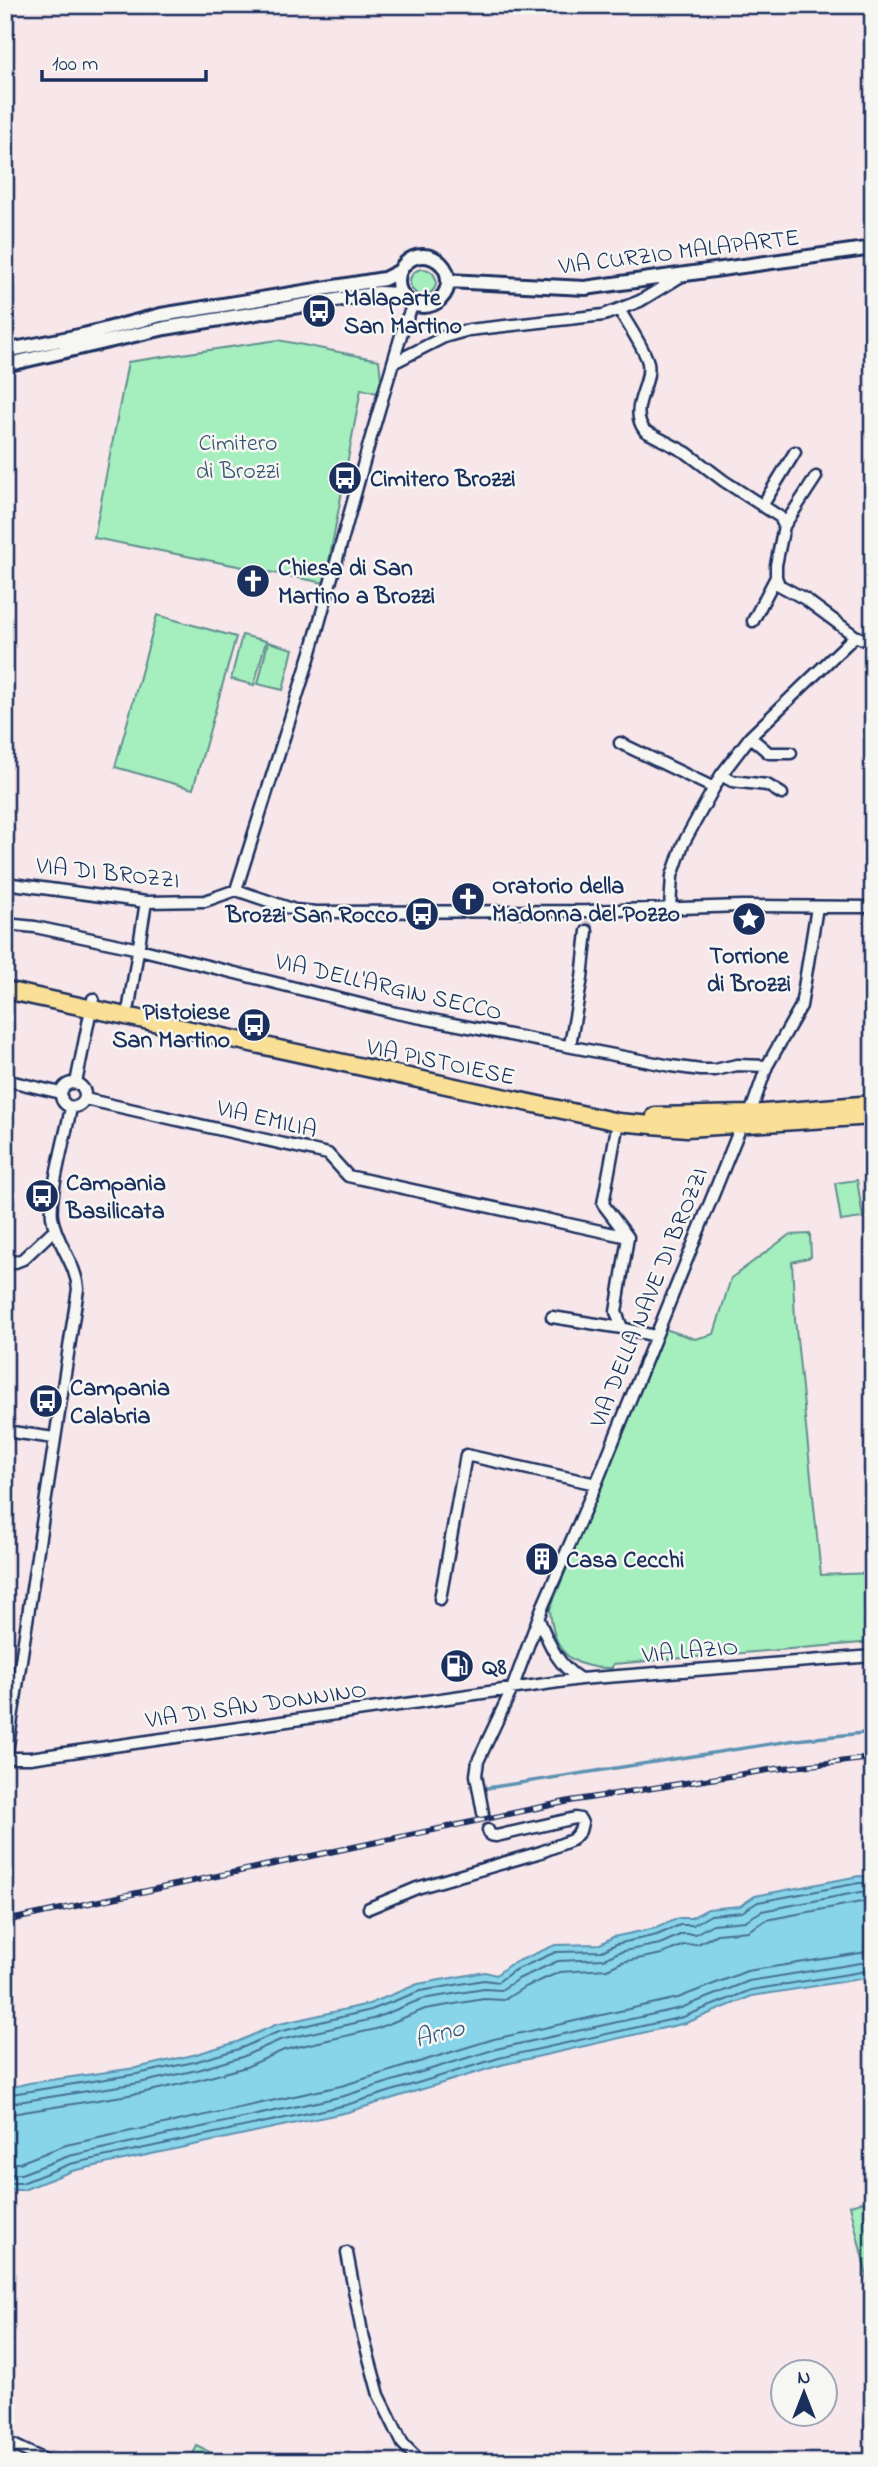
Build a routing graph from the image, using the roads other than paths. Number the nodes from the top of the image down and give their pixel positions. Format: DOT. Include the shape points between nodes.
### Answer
graph roads {
  1 [pos="873,248"];
  2 [pos="400,271"];
  3 [pos="686,274"];
  4 [pos="448,281"];
  5 [pos="400,294"];
  6 [pos="413,305"];
  7 [pos="620,309"];
  8 [pos="5,351"];
  9 [pos="393,363"];
  10 [pos="5,365"];
  11 [pos="795,452"];
  12 [pos="816,477"];
  13 [pos="762,506"];
  14 [pos="784,526"];
  15 [pos="776,577"];
  16 [pos="753,621"];
  17 [pos="855,636"];
  18 [pos="873,643"];
  19 [pos="750,737"];
  20 [pos="620,743"];
  21 [pos="791,752"];
  22 [pos="721,775"];
  23 [pos="714,788"];
  24 [pos="782,794"];
  25 [pos="5,883"];
  26 [pos="236,890"];
  27 [pos="146,902"];
  28 [pos="817,907"];
  29 [pos="873,907"];
  30 [pos="670,908"];
  31 [pos="5,924"];
  32 [pos="587,931"];
  33 [pos="139,949"];
  34 [pos="5,980"];
  35 [pos="5,989"];
  36 [pos="92,1004"];
  37 [pos="129,1006"];
  38 [pos="570,1045"];
  39 [pos="766,1066"];
  40 [pos="5,1080"];
  41 [pos="76,1083"];
  42 [pos="61,1093"];
  43 [pos="85,1098"];
  44 [pos="873,1104"];
  45 [pos="71,1108"];
  46 [pos="873,1116"];
  47 [pos="745,1120"];
  48 [pos="618,1122"];
  49 [pos="55,1229"];
  50 [pos="628,1237"];
  51 [pos="7,1262"];
  52 [pos="552,1317"];
  53 [pos="622,1328"];
  54 [pos="655,1336"];
  55 [pos="5,1431"];
  56 [pos="54,1438"];
  57 [pos="596,1485"];
  58 [pos="440,1599"];
  59 [pos="539,1619"];
  60 [pos="873,1656"];
  61 [pos="580,1679"];
  62 [pos="512,1689"];
  63 [pos="6,1758"];
  64 [pos="483,1813"];
  65 [pos="489,1832"];
  66 [pos="369,1908"];
  67 [pos="347,2253"];
  68 [pos="5,2441"];
  69 [pos="49,2462"];
  70 [pos="421,2462"];
  1 -- 3 [label="street, VIA CURZIO MALAPARTE"];
  2 -- 4 [label="street" via="410,259 427,256 441,264"];
  2 -- 5 [label="street"];
  2 -- 8 [label="street" via="384,279 173,313"];
  3 -- 4 [label="street, VIA CURZIO MALAPARTE" via="585,288"];
  3 -- 7 [label="street"];
  4 -- 6 [label="street" via="437,302"];
  5 -- 6 [label="street"];
  5 -- 10 [label="street" via="379,293 228,316"];
  6 -- 9 [label="street"];
  7 -- 9 [label="street" via="581,319 469,330 444,337"];
  7 -- 13 [label="street" via="649,363 638,405 640,425"];
  9 -- 26 [label="street" via="321,619"];
  11 -- 13 [label="street"];
  12 -- 14 [label="street"];
  13 -- 14 [label="street" via="780,517"];
  14 -- 15 [label="street"];
  15 -- 16 [label="street"];
  15 -- 17 [label="street" via="779,585"];
  17 -- 18 [label="street"];
  17 -- 19 [label="street"];
  19 -- 21 [label="street" via="769,753"];
  19 -- 22 [label="street"];
  20 -- 23 [label="street"];
  22 -- 23 [label="street"];
  22 -- 24 [label="street" via="766,785"];
  23 -- 30 [label="street" via="674,868"];
  25 -- 27 [label="street, VIA DI BROZZI"];
  26 -- 27 [label="street, VIA DI BROZZI" via="205,901"];
  26 -- 30 [label="street" via="304,911 588,915"];
  27 -- 33 [label="street"];
  28 -- 29 [label="street"];
  28 -- 30 [label="street"];
  28 -- 39 [label="street, VIA DELLA NAVE DI BROZZI" via="801,1006"];
  31 -- 33 [label="street, VIA DELL'ARGIN SECCO"];
  32 -- 38 [label="street"];
  33 -- 37 [label="street"];
  33 -- 38 [label="street, VIA DELL'ARGIN SECCO" via="396,1013"];
  34 -- 36 [label="main road, VIA PISTOIESE"];
  35 -- 36 [label="main road, VIA PISTOIESE"];
  36 -- 37 [label="main road, VIA PISTOIESE"];
  36 -- 41 [label="street"];
  36 -- 48 [label="main road, VIA PISTOIESE"];
  37 -- 47 [label="main road, VIA PISTOIESE" via="619,1111"];
  38 -- 39 [label="street, VIA DELL'ARGIN SECCO" via="701,1070"];
  39 -- 47 [label="street, VIA DELLA NAVE DI BROZZI"];
  40 -- 42 [label="street"];
  41 -- 42 [label="street" via="68,1084"];
  41 -- 43 [label="street" via="83,1087"];
  42 -- 45 [label="street" via="64,1104"];
  43 -- 45 [label="street"];
  43 -- 50 [label="street, VIA EMILIA" via="328,1154 348,1176"];
  44 -- 47 [label="main road, VIA PISTOIESE"];
  45 -- 49 [label="street" via="53,1199"];
  46 -- 47 [label="main road, VIA PISTOIESE"];
  47 -- 48 [label="main road, VIA PISTOIESE" via="674,1128"];
  47 -- 54 [label="street, VIA DELLA NAVE DI BROZZI"];
  48 -- 50 [label="street" via="603,1204"];
  49 -- 51 [label="street" via="33,1251"];
  49 -- 56 [label="street" via="78,1289"];
  50 -- 53 [label="street" via="616,1312"];
  52 -- 53 [label="street"];
  53 -- 54 [label="street"];
  54 -- 57 [label="street, VIA DELLA NAVE DI BROZZI"];
  55 -- 56 [label="street"];
  56 -- 63 [label="street"];
  57 -- 58 [label="street" via="466,1455"];
  57 -- 59 [label="street, VIA DELLA NAVE DI BROZZI"];
  59 -- 61 [label="street" via="559,1660"];
  59 -- 62 [label="street, VIA DELLA NAVE DI BROZZI"];
  60 -- 61 [label="street, VIA LAZIO"];
  61 -- 62 [label="street, VIA LAZIO"];
  62 -- 63 [label="street, VIA DI SAN DONNINO"];
  62 -- 64 [label="street, VIA DELLA NAVE DI BROZZI" via="478,1761"];
  65 -- 66 [label="street" via="496,1836 575,1818 582,1823 572,1840 417,1888"];
  67 -- 70 [label="street" via="379,2395 402,2444"];
  68 -- 69 [label="street"];
}
